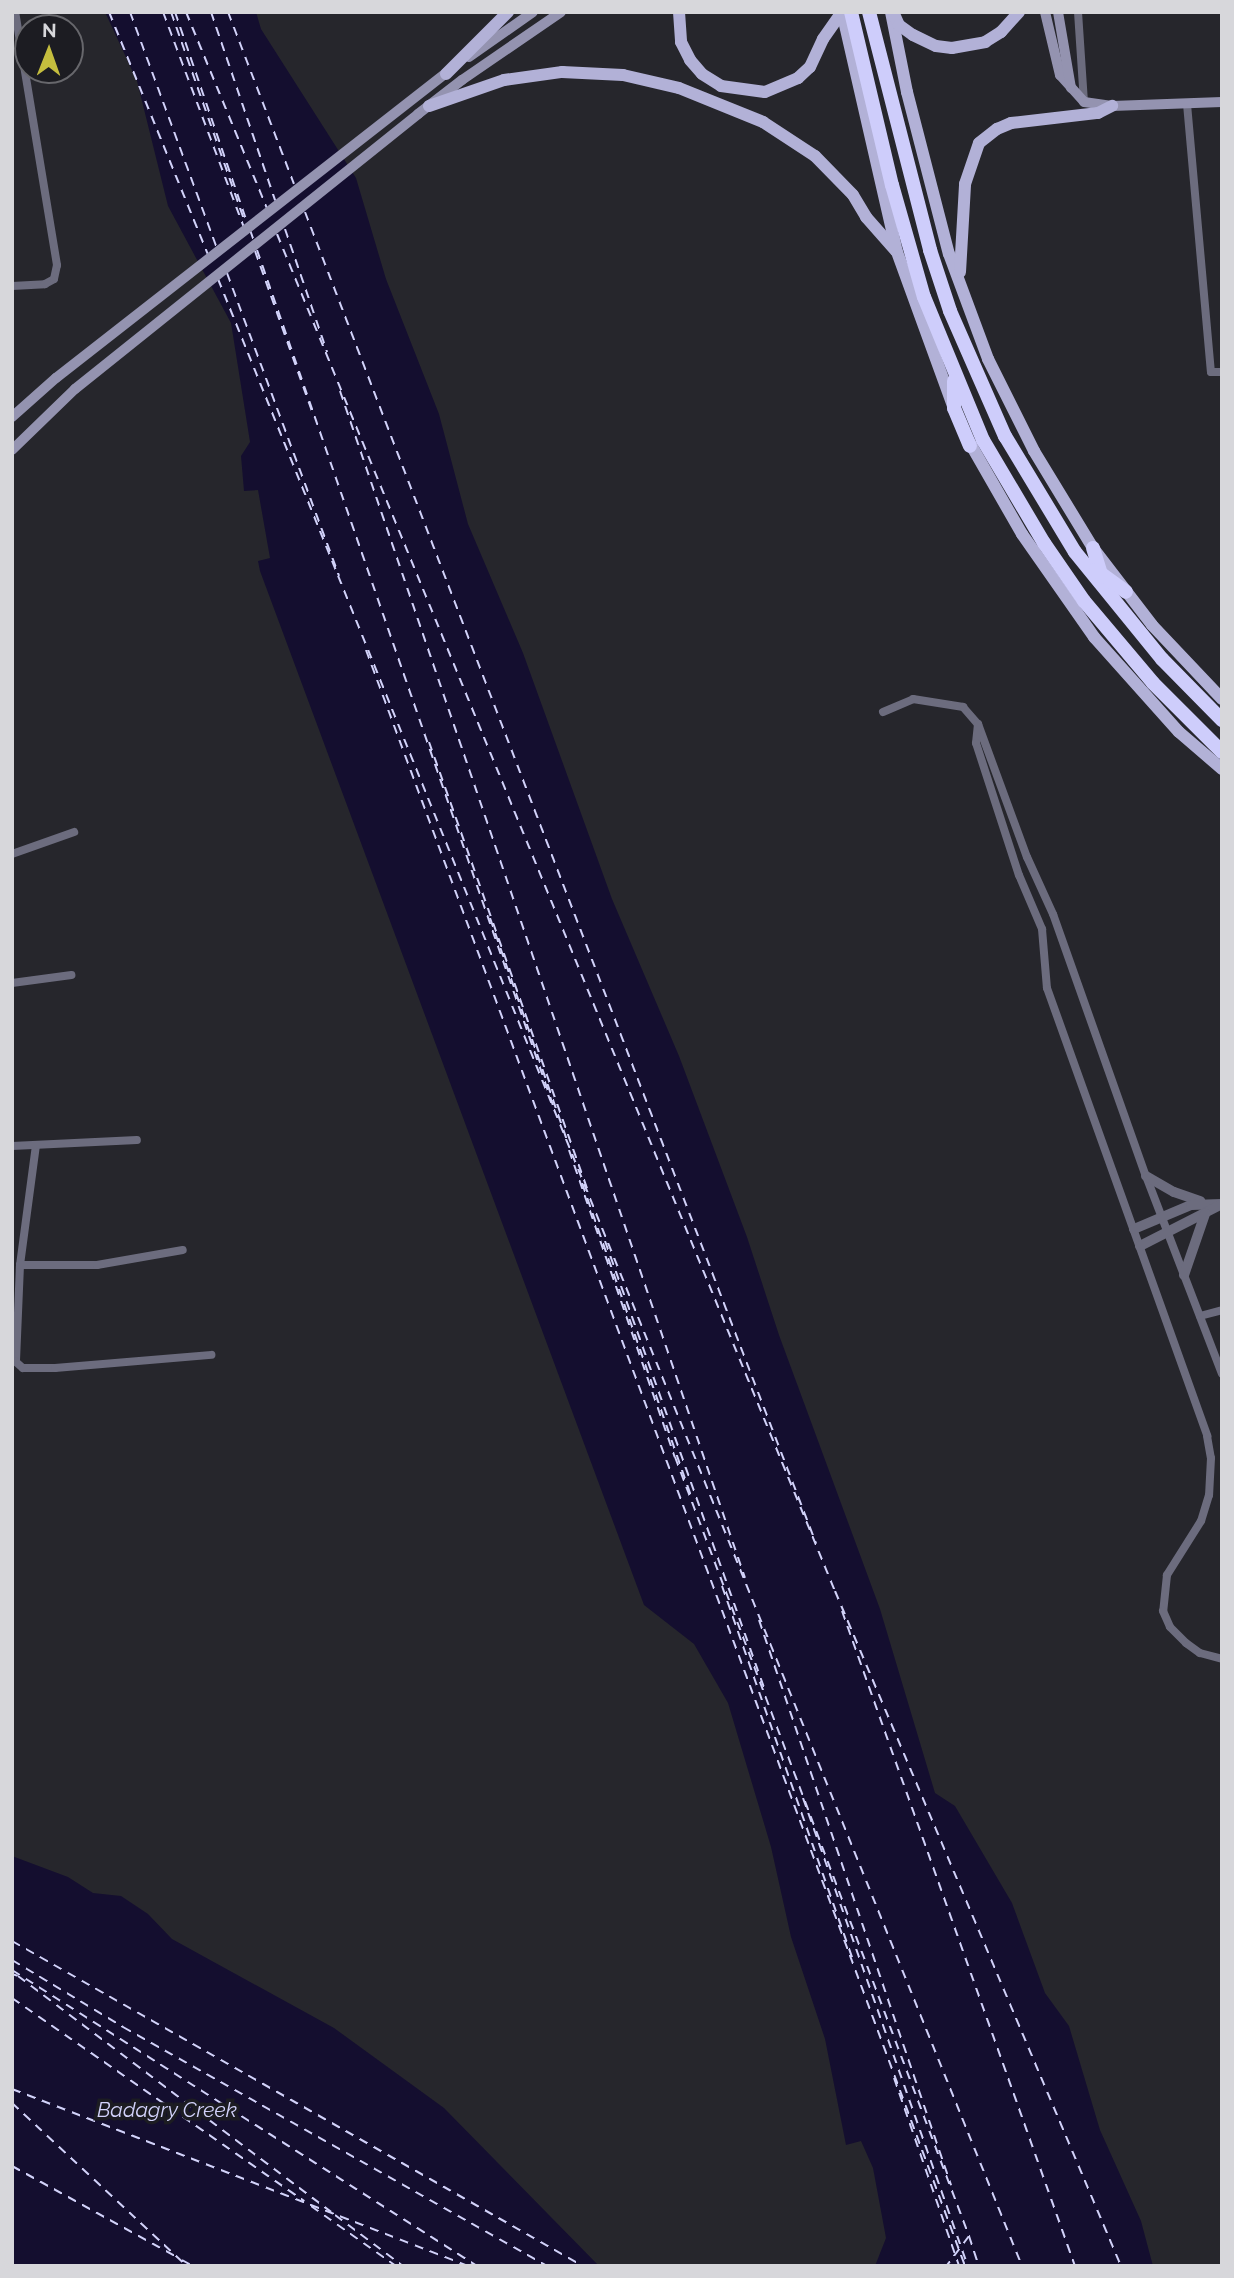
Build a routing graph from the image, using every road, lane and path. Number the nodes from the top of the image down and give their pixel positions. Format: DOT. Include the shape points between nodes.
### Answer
graph roads {
  1 [pos="15,12"];
  2 [pos="508,12"];
  3 [pos="533,12"];
  4 [pos="561,12"];
  5 [pos="679,12"];
  6 [pos="842,12"];
  7 [pos="851,12"];
  8 [pos="869,12"];
  9 [pos="892,12"];
  10 [pos="1019,12"];
  11 [pos="1045,12"];
  12 [pos="1058,12"];
  13 [pos="1078,12"];
  14 [pos="446,74"];
  15 [pos="1072,91"];
  16 [pos="1084,102"];
  17 [pos="1222,102"];
  18 [pos="1187,104"];
  19 [pos="1112,106"];
  20 [pos="424,110"];
  21 [pos="897,252"];
  22 [pos="12,286"];
  23 [pos="960,290"];
  24 [pos="1222,372"];
  25 [pos="954,376"];
  26 [pos="945,388"];
  27 [pos="954,408"];
  28 [pos="12,417"];
  29 [pos="976,443"];
  30 [pos="12,450"];
  31 [pos="1093,548"];
  32 [pos="1075,552"];
  33 [pos="1100,573"];
  34 [pos="1126,593"];
  35 [pos="1111,597"];
  36 [pos="1222,699"];
  37 [pos="883,712"];
  38 [pos="1222,720"];
  39 [pos="978,724"];
  40 [pos="1222,752"];
  41 [pos="1222,769"];
  42 [pos="74,832"];
  43 [pos="12,854"];
  44 [pos="71,975"];
  45 [pos="12,983"];
  46 [pos="136,1140"];
  47 [pos="36,1145"];
  48 [pos="12,1146"];
  49 [pos="1146,1176"];
  50 [pos="1204,1203"];
  51 [pos="1222,1204"];
  52 [pos="1205,1214"];
  53 [pos="1163,1217"];
  54 [pos="1133,1229"];
  55 [pos="1169,1233"];
  56 [pos="1140,1246"];
  57 [pos="183,1250"];
  58 [pos="20,1265"];
  59 [pos="1184,1275"];
  60 [pos="1222,1310"];
  61 [pos="1200,1316"];
  62 [pos="211,1355"];
  63 [pos="1222,1374"];
  64 [pos="1222,1659"];
  1 -- 22 [label="street" via="57,265 54,279 45,284"];
  2 -- 14 [label="main road"];
  3 -- 14 [label="main road"];
  4 -- 20 [label="main road"];
  5 -- 6 [label="main road" via="681,42 702,74 721,86 765,92 799,78 810,67"];
  6 -- 21 [label="main road"];
  7 -- 25 [label="highway" via="912,258"];
  8 -- 32 [label="highway" via="950,311 1005,436"];
  9 -- 10 [label="main road" via="899,25 913,35 952,48 985,42"];
  9 -- 23 [label="main road" via="922,157"];
  11 -- 15 [label="main road" via="1060,75"];
  12 -- 15 [label="main road"];
  13 -- 16 [label="street"];
  14 -- 28 [label="main road"];
  15 -- 16 [label="main road"];
  16 -- 19 [label="main road"];
  17 -- 18 [label="main road"];
  18 -- 19 [label="main road"];
  18 -- 24 [label="street" via="1211,372"];
  19 -- 23 [label="main road" via="1090,115 1011,123 979,143 964,193"];
  20 -- 21 [label="main road" via="504,80 562,72 623,75 679,88 763,122 815,156 853,195"];
  20 -- 30 [label="main road" via="75,389"];
  21 -- 26 [label="main road"];
  23 -- 31 [label="main road" via="1034,451"];
  25 -- 27 [label="highway"];
  25 -- 29 [label="highway"];
  26 -- 27 [label="highway"];
  26 -- 29 [label="main road"];
  27 -- 29 [label="highway"];
  29 -- 40 [label="highway" via="1084,601 1153,683"];
  29 -- 41 [label="main road" via="1022,534 1094,637 1179,732"];
  31 -- 33 [label="highway"];
  31 -- 34 [label="main road"];
  32 -- 33 [label="highway"];
  32 -- 35 [label="highway"];
  33 -- 34 [label="highway"];
  33 -- 35 [label="highway"];
  34 -- 36 [label="main road"];
  35 -- 38 [label="highway" via="1161,659"];
  37 -- 39 [label="street" via="913,699 963,707"];
  39 -- 49 [label="street" via="1053,914"];
  39 -- 54 [label="street" via="976,743 1041,929 1047,988"];
  42 -- 43 [label="street"];
  44 -- 45 [label="street"];
  46 -- 47 [label="street"];
  47 -- 48 [label="street"];
  47 -- 58 [label="street"];
  49 -- 50 [label="street"];
  49 -- 53 [label="street"];
  50 -- 51 [label="street"];
  50 -- 53 [label="street"];
  51 -- 52 [label="street"];
  52 -- 55 [label="street"];
  52 -- 59 [label="street"];
  53 -- 54 [label="street"];
  53 -- 55 [label="street"];
  54 -- 56 [label="street"];
  55 -- 56 [label="street"];
  55 -- 59 [label="street"];
  56 -- 64 [label="street" via="1211,1458 1209,1495 1201,1521 1167,1575 1163,1611 1170,1627 1186,1643"];
  57 -- 58 [label="street" via="97,1265"];
  58 -- 62 [label="street" via="16,1362 23,1368"];
  59 -- 61 [label="street"];
  60 -- 61 [label="street"];
  61 -- 63 [label="street"];
}
